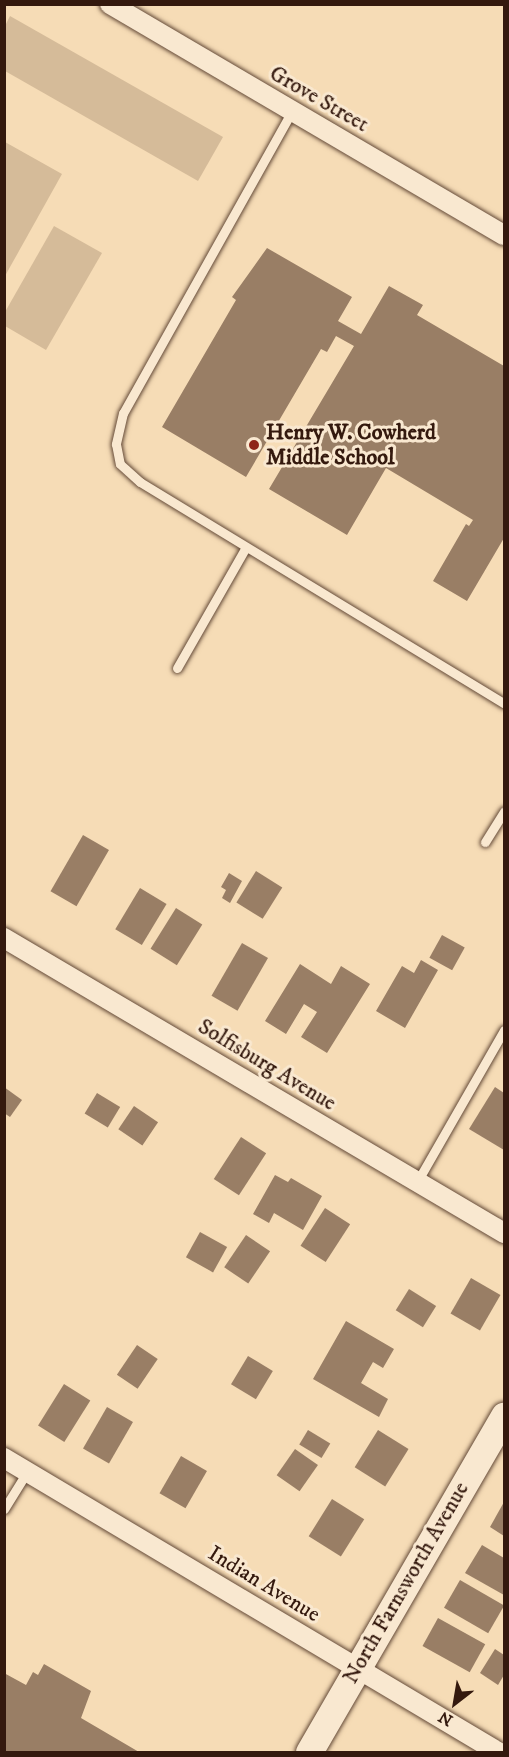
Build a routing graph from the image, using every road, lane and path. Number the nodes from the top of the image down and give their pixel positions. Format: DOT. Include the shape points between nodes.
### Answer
graph roads {
  1 [pos="110,4"];
  2 [pos="292,111"];
  3 [pos="504,235"];
  4 [pos="246,547"];
  5 [pos="177,668"];
  6 [pos="504,703"];
  7 [pos="504,812"];
  8 [pos="485,842"];
  9 [pos="4,938"];
  10 [pos="504,1030"];
  11 [pos="417,1182"];
  12 [pos="504,1233"];
  13 [pos="504,1415"];
  14 [pos="4,1458"];
  15 [pos="27,1472"];
  16 [pos="4,1509"];
  17 [pos="355,1668"];
  18 [pos="309,1752"];
  19 [pos="498,1752"];
  1 -- 2 [label="street, Grove Street"];
  2 -- 3 [label="street, Grove Street"];
  2 -- 4 [label="lane" via="123,413 116,444 120,464 140,482"];
  4 -- 5 [label="lane"];
  4 -- 6 [label="lane"];
  7 -- 8 [label="lane"];
  9 -- 11 [label="street, Solfisburg Avenue"];
  10 -- 11 [label="lane"];
  11 -- 12 [label="street, Solfisburg Avenue"];
  13 -- 17 [label="main road, North Farnsworth Avenue"];
  14 -- 15 [label="street, Indian Avenue"];
  15 -- 16 [label="lane"];
  15 -- 17 [label="street, Indian Avenue"];
  17 -- 18 [label="main road, North Farnsworth Avenue"];
  17 -- 19 [label="street, Indian Avenue"];
}
